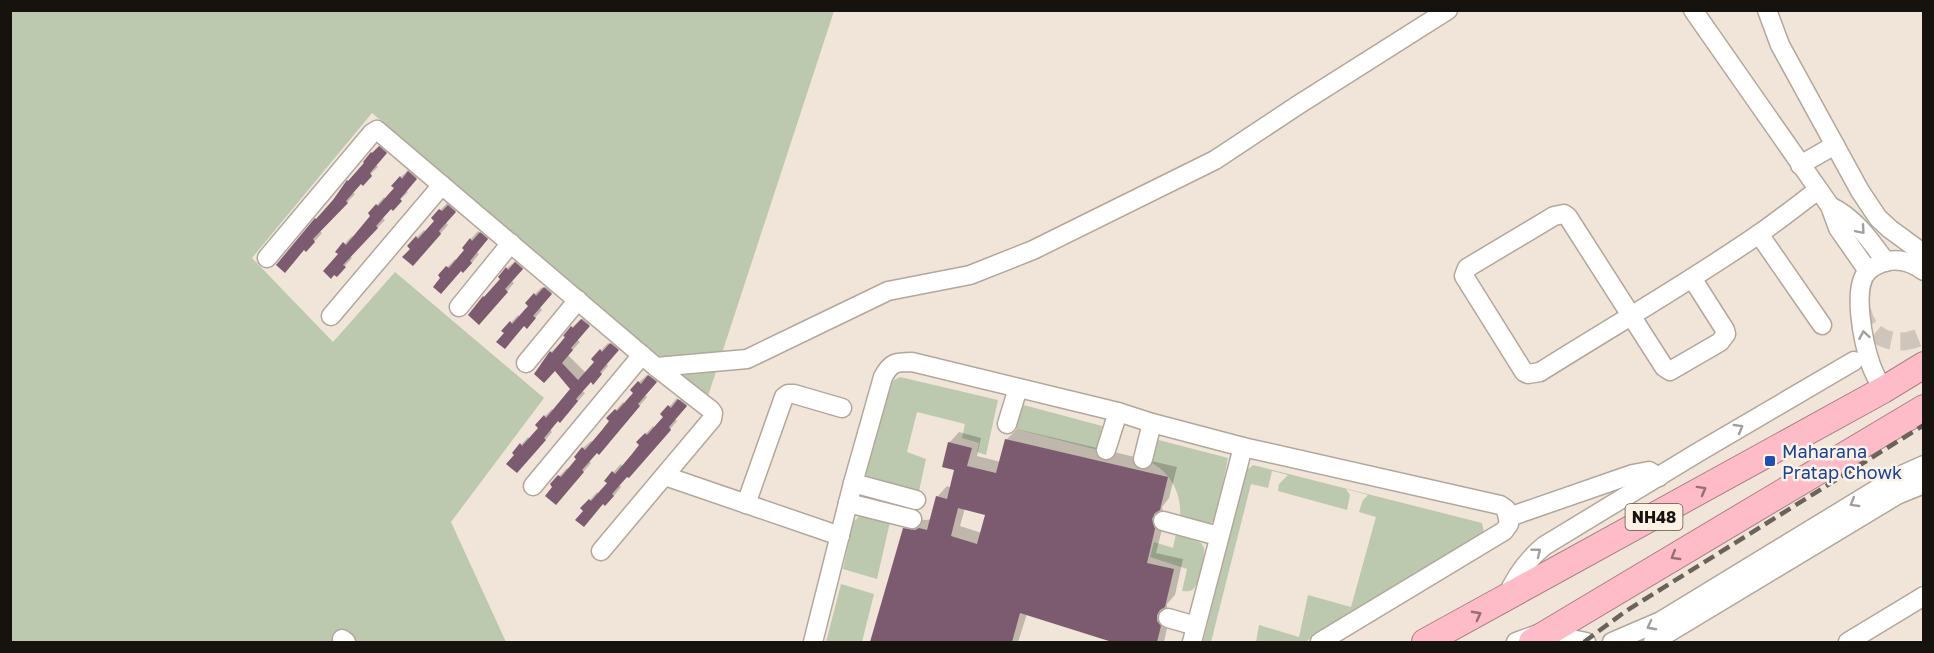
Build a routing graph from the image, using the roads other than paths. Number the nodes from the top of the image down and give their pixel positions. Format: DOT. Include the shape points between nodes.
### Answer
graph roads {
  1 [pos="1448,10"];
  2 [pos="1694,10"];
  3 [pos="1767,10"];
  4 [pos="1835,145"];
  5 [pos="1800,165"];
  6 [pos="442,185"];
  7 [pos="1818,190"];
  8 [pos="1830,206"];
  9 [pos="1759,234"];
  10 [pos="511,243"];
  11 [pos="1923,254"];
  12 [pos="267,258"];
  13 [pos="1886,261"];
  14 [pos="1923,270"];
  15 [pos="1868,271"];
  16 [pos="1692,278"];
  17 [pos="578,300"];
  18 [pos="459,307"];
  19 [pos="1631,315"];
  20 [pos="331,316"];
  21 [pos="1822,325"];
  22 [pos="642,355"];
  23 [pos="1854,361"];
  24 [pos="526,363"];
  25 [pos="1923,365"];
  26 [pos="656,367"];
  27 [pos="1018,388"];
  28 [pos="1883,390"];
  29 [pos="842,408"];
  30 [pos="1923,408"];
  31 [pos="1118,412"];
  32 [pos="1152,423"];
  33 [pos="1007,424"];
  34 [pos="1243,447"];
  35 [pos="1106,450"];
  36 [pos="1143,459"];
  37 [pos="1923,465"];
  38 [pos="665,476"];
  39 [pos="1659,477"];
  40 [pos="853,483"];
  41 [pos="1923,484"];
  42 [pos="533,486"];
  43 [pos="916,500"];
  44 [pos="848,503"];
  45 [pos="746,504"];
  46 [pos="1509,517"];
  47 [pos="912,519"];
  48 [pos="1163,521"];
  49 [pos="840,536"];
  50 [pos="1218,536"];
  51 [pos="601,551"];
  52 [pos="1923,596"];
  53 [pos="1505,600"];
  54 [pos="1168,618"];
  55 [pos="1194,634"];
  56 [pos="1542,636"];
  57 [pos="813,642"];
  58 [pos="1320,642"];
  59 [pos="1425,642"];
  60 [pos="1516,642"];
  61 [pos="1586,642"];
  62 [pos="1612,642"];
  63 [pos="1653,642"];
  64 [pos="1848,642"];
  1 -- 26 [label="street" via="1215,160 1033,250 970,275 888,291 747,359"];
  2 -- 5 [label="street"];
  3 -- 4 [label="street" via="1780,45"];
  4 -- 5 [label="street"];
  4 -- 11 [label="street" via="1878,218"];
  5 -- 7 [label="street"];
  6 -- 10 [label="street"];
  6 -- 12 [label="street" via="380,131 374,131"];
  6 -- 20 [label="street"];
  7 -- 8 [label="street"];
  7 -- 9 [label="street"];
  8 -- 13 [label="street, one-way" via="1857,224"];
  8 -- 15 [label="street" via="1838,228"];
  9 -- 16 [label="street"];
  9 -- 21 [label="street"];
  10 -- 17 [label="street"];
  10 -- 18 [label="street"];
  13 -- 14 [label="street" via="1907,261"];
  13 -- 15 [label="street"];
  28 -- 15 [label="street, one-way" via="1871,368 1860,308 1860,285"];
  16 -- 19 [label="street"];
  16 -- 19 [label="street" via="1725,330 1724,338 1675,370 1667,370"];
  17 -- 22 [label="street"];
  17 -- 24 [label="street"];
  19 -- 19 [label="street" via="1540,372 1528,374 1464,272 1554,216 1564,214"];
  22 -- 26 [label="street"];
  22 -- 42 [label="street"];
  39 -- 23 [label="street, one-way"];
  25 -- 28 [label="highway, NH48"];
  26 -- 38 [label="street" via="711,410 714,417"];
  27 -- 31 [label="street"];
  27 -- 33 [label="street"];
  27 -- 40 [label="street" via="912,362 888,367"];
  53 -- 28 [label="highway, NH48, one-way"];
  29 -- 45 [label="street" via="794,394 783,397"];
  30 -- 56 [label="highway, NH48, one-way"];
  31 -- 32 [label="street"];
  31 -- 35 [label="street"];
  32 -- 34 [label="street"];
  32 -- 36 [label="street"];
  34 -- 46 [label="street" via="1500,505"];
  34 -- 50 [label="street"];
  37 -- 62 [label="street, one-way" via="1661,621"];
  38 -- 45 [label="street"];
  38 -- 51 [label="street"];
  39 -- 46 [label="street" via="1649,471 1633,474"];
  53 -- 39 [label="street, one-way" via="1532,556"];
  40 -- 43 [label="street"];
  40 -- 44 [label="street"];
  41 -- 63 [label="street" via="1897,495"];
  44 -- 47 [label="street"];
  44 -- 49 [label="street"];
  45 -- 49 [label="street"];
  46 -- 58 [label="street" via="1504,531"];
  48 -- 50 [label="street"];
  49 -- 57 [label="street"];
  50 -- 55 [label="street"];
  52 -- 64 [label="street"];
  59 -- 53 [label="highway, NH48, one-way"];
  54 -- 55 [label="street"];
  56 -- 60 [label="street"];
  56 -- 61 [label="street"];
}
